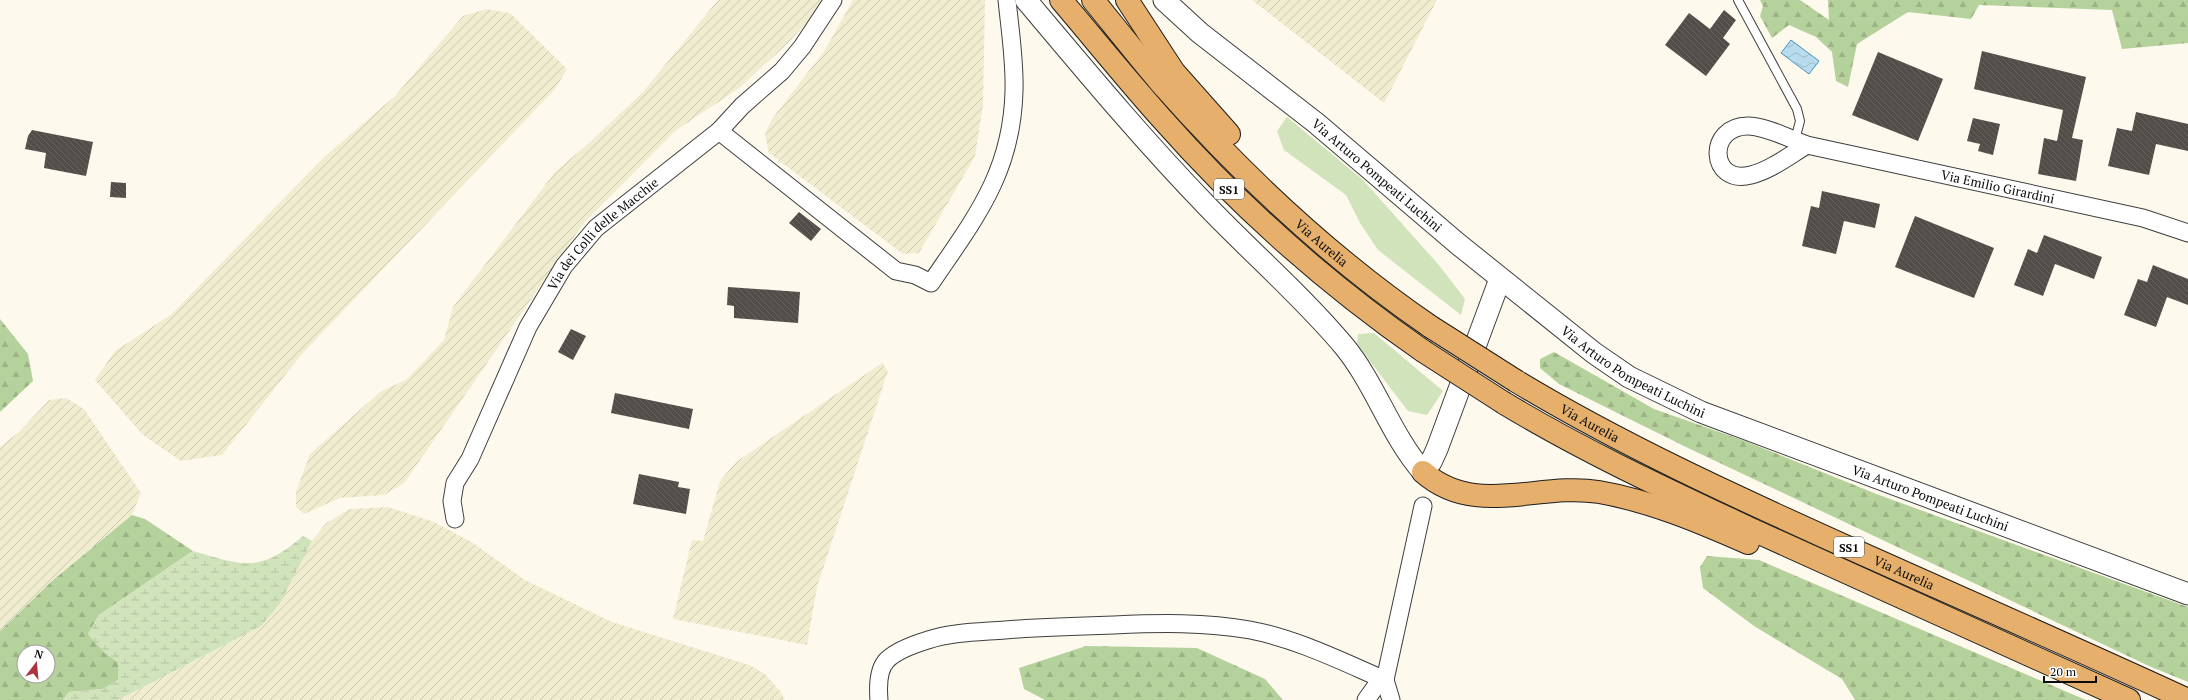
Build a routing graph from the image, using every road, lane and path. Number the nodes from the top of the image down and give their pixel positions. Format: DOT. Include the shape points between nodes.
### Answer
graph roads {
  1 [pos="833,0"];
  2 [pos="1007,0"];
  3 [pos="1026,0"];
  4 [pos="1061,0"];
  5 [pos="1093,0"];
  6 [pos="1127,0"];
  7 [pos="1164,0"];
  8 [pos="1738,0"];
  9 [pos="719,131"];
  10 [pos="1801,143"];
  11 [pos="2188,233"];
  12 [pos="1315,238"];
  13 [pos="1500,279"];
  14 [pos="1423,472"];
  15 [pos="1423,506"];
  16 [pos="455,519"];
  17 [pos="2188,594"];
  18 [pos="1996,640"];
  19 [pos="1385,680"];
  20 [pos="879,700"];
  21 [pos="1366,700"];
  22 [pos="1390,700"];
  23 [pos="2129,700"];
  24 [pos="2188,700"];
  1 -- 9 [label="street, Via dei Colli delle Macchie" via="792,59"];
  2 -- 9 [label="street" via="1014,90 1010,134 1001,169 981,210 931,283 915,275 896,271"];
  3 -- 14 [label="street" via="1157,154 1313,312 1344,347 1369,383 1405,450"];
  4 -- 18 [label="highway, Via Aurelia / SS1, bridge" via="1163,121 1248,208 1323,274 1423,351 1504,403 1580,446 1667,489"];
  5 -- 12 [label="highway, Via Aurelia / SS1" via="1160,82 1230,157"];
  6 -- 12 [label="highway" via="1161,54 1183,83 1277,188"];
  7 -- 13 [label="street, Via Arturo Pompeati Luchini" via="1200,32 1322,128"];
  8 -- 10 [label="lane" via="1797,109"];
  9 -- 16 [label="street, Via dei Colli delle Macchie" via="596,228 564,266 528,327 470,459 456,483 452,502"];
  10 -- 11 [label="street, Via Emilio Girardini" via="2149,220"];
  12 -- 24 [label="highway, Via Aurelia / SS1, bridge" via="1381,292 1431,328 1605,432 1762,509"];
  13 -- 14 [label="street" via="1437,449"];
  13 -- 17 [label="street, Via Arturo Pompeati Luchini" via="1613,367 1680,403"];
  14 -- 18 [label="highway" via="1441,486 1471,495 1497,496 1572,489 1601,492 1649,504 1858,589"];
  15 -- 19 [label="street"];
  18 -- 23 [label="highway, Via Aurelia / SS1"];
  19 -- 20 [label="street" via="1306,646 1248,630 1180,624 1068,626 965,634 928,640 897,652 882,667 878,688"];
  19 -- 21 [label="street" via="1376,686"];
  19 -- 22 [label="street"];
}
